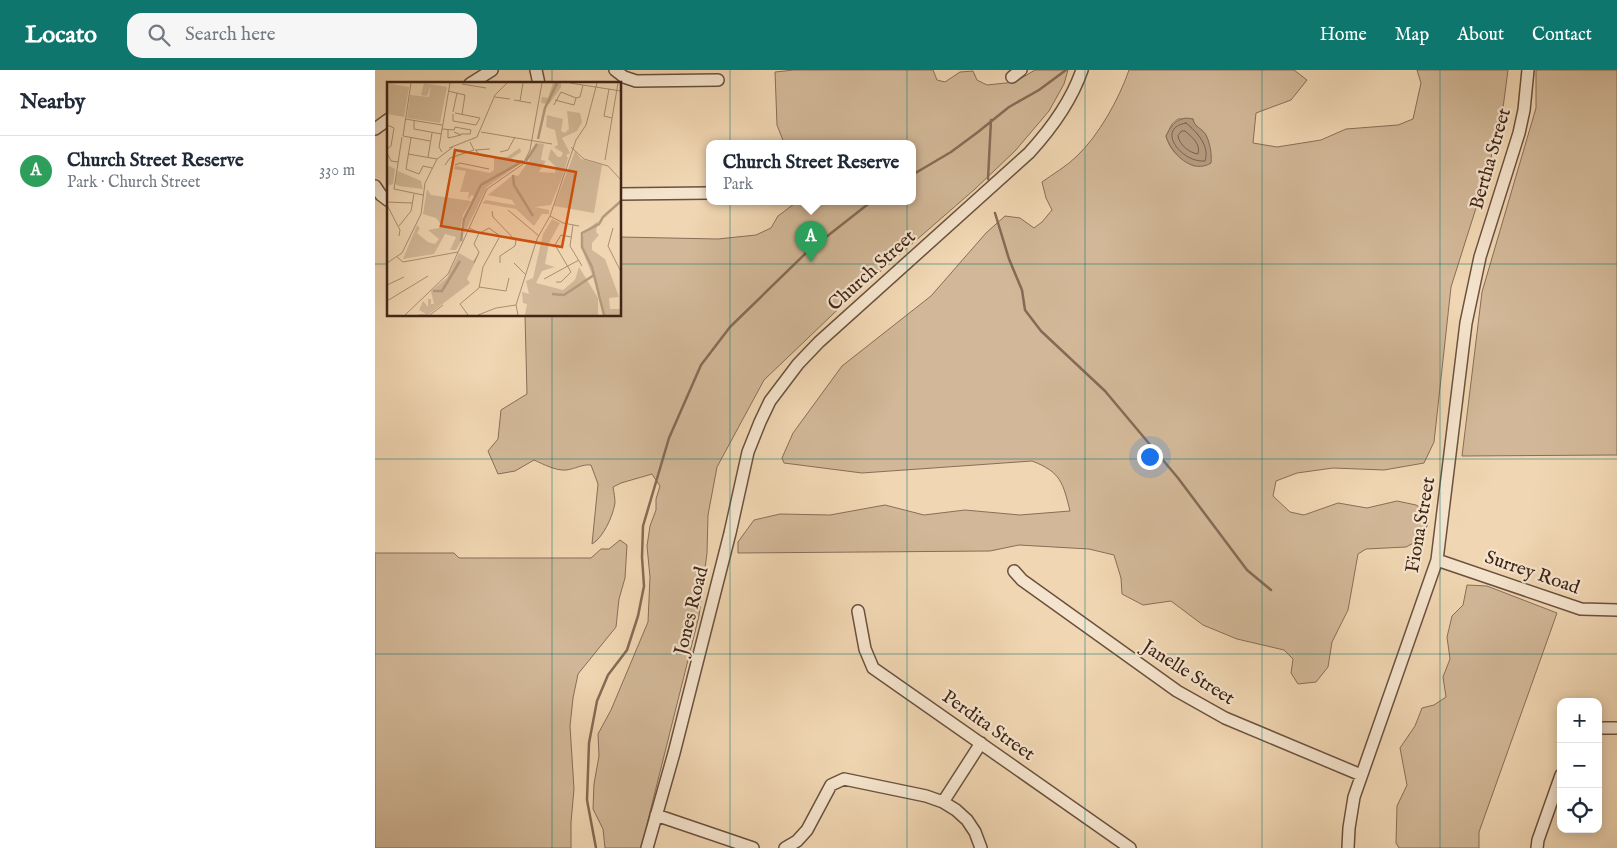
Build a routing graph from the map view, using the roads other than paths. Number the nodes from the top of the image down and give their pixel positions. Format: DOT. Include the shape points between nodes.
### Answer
graph roads {
  1 [pos="492,70"];
  2 [pos="615,70"];
  3 [pos="1082,70"];
  4 [pos="1528,70"];
  5 [pos="718,80"];
  6 [pos="473,82"];
  7 [pos="387,120"];
  8 [pos="375,129"];
  9 [pos="375,186"];
  10 [pos="706,193"];
  11 [pos="621,194"];
  12 [pos="387,200"];
  13 [pos="1480,257"];
  14 [pos="780,386"];
  15 [pos="1437,560"];
  16 [pos="1013,571"];
  17 [pos="1617,610"];
  18 [pos="858,611"];
  19 [pos="1602,728"];
  20 [pos="1617,728"];
  21 [pos="981,743"];
  22 [pos="1361,775"];
  23 [pos="1557,786"];
  24 [pos="943,802"];
  25 [pos="656,815"];
  26 [pos="647,848"];
  27 [pos="753,848"];
  28 [pos="785,848"];
  29 [pos="981,848"];
  30 [pos="1131,848"];
  31 [pos="1348,848"];
  32 [pos="1537,848"];
  1 -- 6 [label="street"];
  2 -- 5 [label="street" via="636,81"];
  3 -- 14 [label="street, Church Street" via="1061,112 1029,154 819,342"];
  4 -- 13 [label="street, Bertha Street" via="1519,133"];
  7 -- 8 [label="street"];
  9 -- 12 [label="street"];
  10 -- 11 [label="street"];
  13 -- 15 [label="street, Fiona Street" via="1466,324"];
  14 -- 25 [label="street, Jones Road" via="748,452"];
  15 -- 17 [label="street, Surrey Road" via="1581,609"];
  15 -- 22 [label="street, Fiona Street"];
  16 -- 22 [label="street, Janelle Street" via="1177,691 1225,718"];
  18 -- 21 [label="street, Perdita Street" via="865,649 873,668"];
  19 -- 20 [label="street"];
  21 -- 24 [label="street"];
  21 -- 30 [label="street, Perdita Street"];
  22 -- 31 [label="street, Fiona Street" via="1354,796"];
  23 -- 32 [label="street"];
  24 -- 28 [label="street" via="844,779 831,785 807,830"];
  24 -- 29 [label="street" via="967,820"];
  25 -- 26 [label="street, Jones Road"];
  25 -- 27 [label="street"];
}
